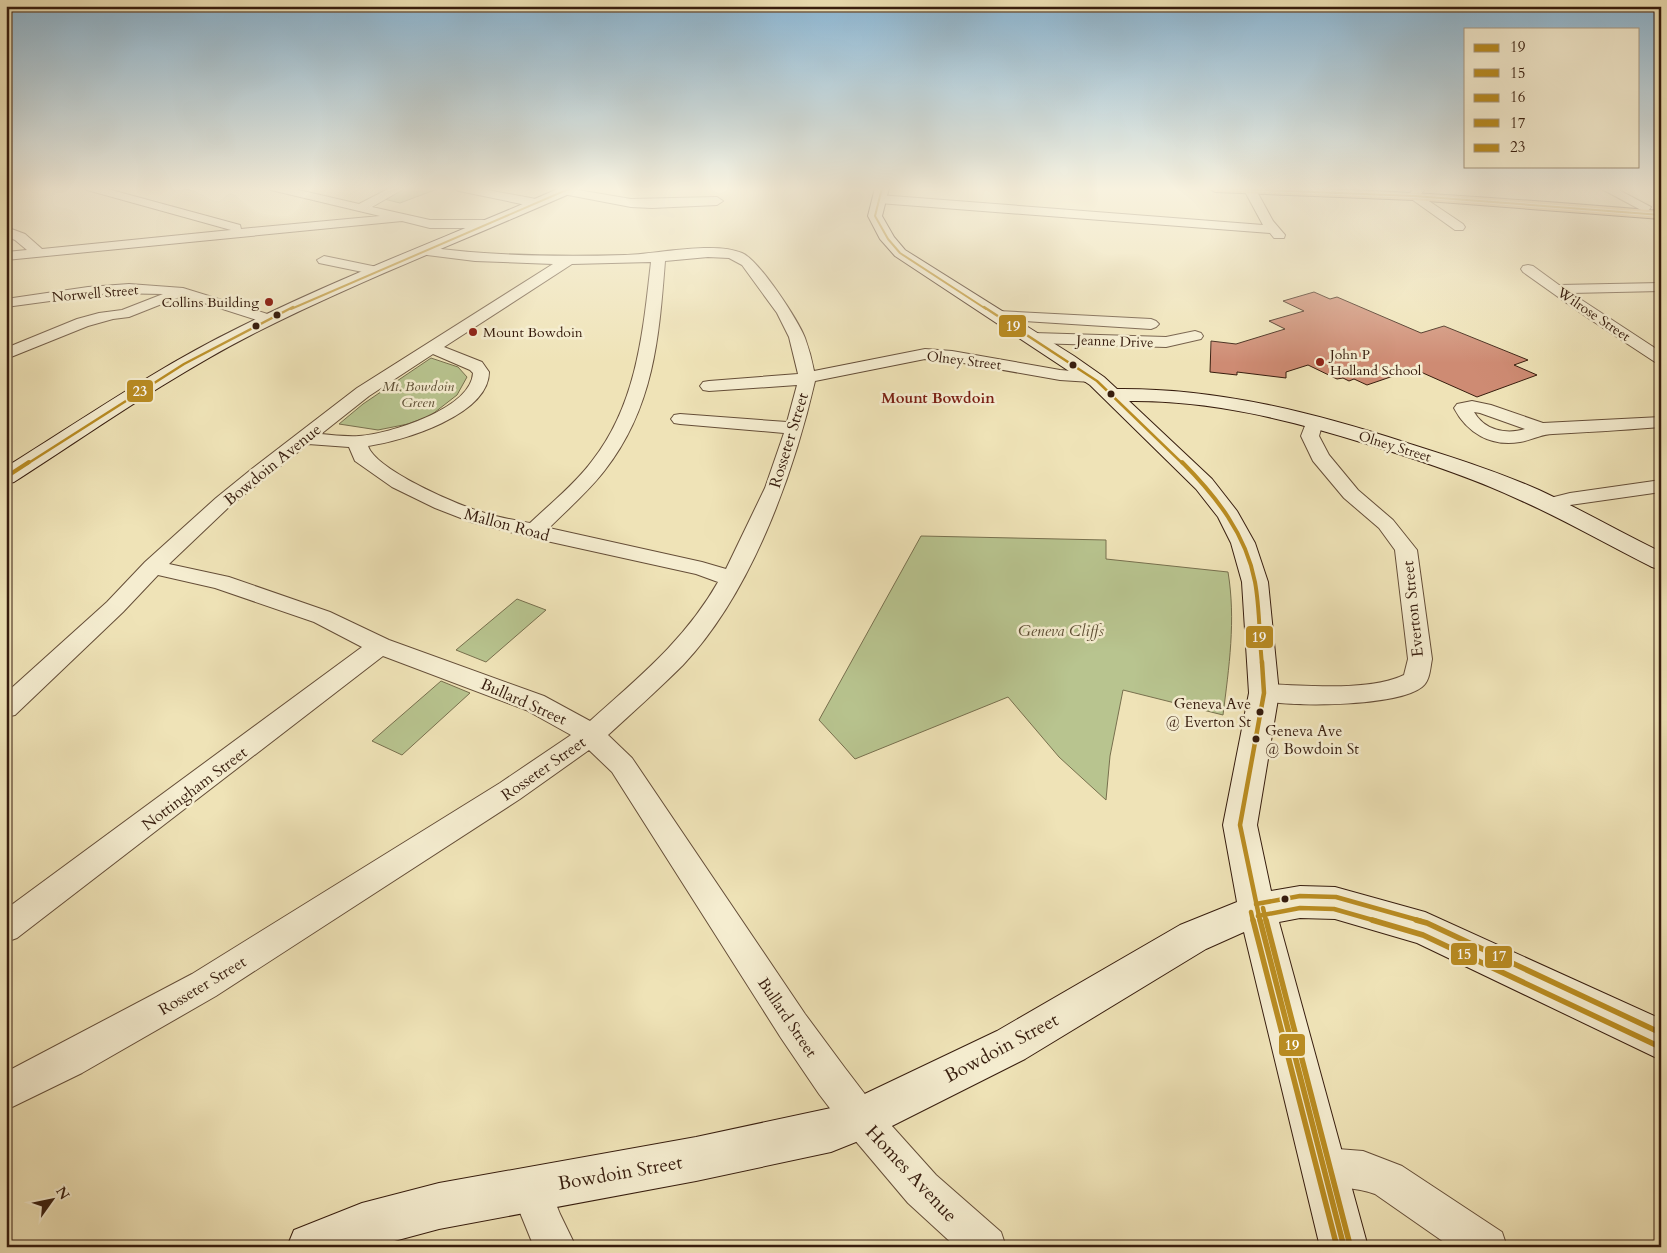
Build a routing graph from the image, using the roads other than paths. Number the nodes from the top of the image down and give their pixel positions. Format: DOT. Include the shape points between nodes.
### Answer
graph roads {
  1 [pos="31,246"];
  2 [pos="95,246"];
  3 [pos="435,246"];
  4 [pos="894,246"];
  5 [pos="424,251"];
  6 [pos="38,252"];
  7 [pos="6,256"];
  8 [pos="658,258"];
  9 [pos="324,260"];
  10 [pos="569,260"];
  11 [pos="1528,269"];
  12 [pos="376,271"];
  13 [pos="1661,286"];
  14 [pos="1556,288"];
  15 [pos="181,292"];
  16 [pos="6,304"];
  17 [pos="124,314"];
  18 [pos="998,316"];
  19 [pos="269,319"];
  20 [pos="1150,324"];
  21 [pos="1195,336"];
  22 [pos="1034,338"];
  23 [pos="431,348"];
  24 [pos="6,354"];
  25 [pos="1659,357"];
  26 [pos="6,361"];
  27 [pos="807,377"];
  28 [pos="1091,377"];
  29 [pos="709,386"];
  30 [pos="1112,394"];
  31 [pos="680,419"];
  32 [pos="1314,422"];
  33 [pos="1661,422"];
  34 [pos="795,428"];
  35 [pos="1541,429"];
  36 [pos="302,438"];
  37 [pos="357,442"];
  38 [pos="6,477"];
  39 [pos="1661,486"];
  40 [pos="1549,504"];
  41 [pos="533,532"];
  42 [pos="1661,562"];
  43 [pos="154,567"];
  44 [pos="732,579"];
  45 [pos="380,646"];
  46 [pos="1264,693"];
  47 [pos="6,708"];
  48 [pos="591,735"];
  49 [pos="1257,910"];
  50 [pos="6,928"];
  51 [pos="1661,1040"];
  52 [pos="6,1092"];
  53 [pos="861,1119"];
  54 [pos="1325,1167"];
  55 [pos="530,1188"];
  56 [pos="311,1247"];
  57 [pos="556,1247"];
  58 [pos="986,1247"];
  59 [pos="1344,1247"];
  60 [pos="1487,1247"];
  1 -- 6 [label="street"];
  2 -- 6 [label="street"];
  3 -- 5 [label="main road"];
  4 -- 18 [label="main road" via="926,271"];
  5 -- 10 [label="street" via="492,258"];
  5 -- 12 [label="main road"];
  6 -- 7 [label="street"];
  8 -- 10 [label="street"];
  8 -- 27 [label="street, Rosseter Street" via="719,253 739,256 747,262 797,337"];
  8 -- 41 [label="street" via="654,320 636,399 621,431 598,467"];
  9 -- 12 [label="street"];
  10 -- 23 [label="street, Bowdoin Avenue"];
  11 -- 14 [label="street, Wilrose Street"];
  12 -- 19 [label="main road"];
  13 -- 14 [label="street"];
  14 -- 25 [label="street, Wilrose Street"];
  15 -- 16 [label="street, Norwell Street" via="124,288"];
  15 -- 17 [label="street"];
  15 -- 19 [label="street, Norwell Street"];
  17 -- 24 [label="street" via="106,315"];
  17 -- 26 [label="street" via="126,317 121,321 28,359"];
  18 -- 20 [label="street"];
  18 -- 22 [label="main road"];
  19 -- 38 [label="main road" via="186,364"];
  21 -- 22 [label="street, Jeanne Drive" via="1152,342"];
  22 -- 28 [label="main road"];
  23 -- 36 [label="street, Bowdoin Avenue" via="363,392"];
  23 -- 37 [label="street" via="476,366 481,372 482,382 472,395 426,426 397,436"];
  27 -- 28 [label="street, Olney Street" via="936,354 1060,375"];
  27 -- 29 [label="street, Olney Street"];
  27 -- 34 [label="street, Rosseter Street"];
  28 -- 30 [label="main road"];
  30 -- 32 [label="main road, Olney Street" via="1139,393 1227,403"];
  30 -- 46 [label="main road" via="1204,484 1243,543 1255,582"];
  31 -- 34 [label="street"];
  32 -- 40 [label="main road, Olney Street" via="1434,458"];
  32 -- 46 [label="street, Everton Street" via="1310,436 1320,457 1345,488 1386,524 1406,550 1420,659 1417,676 1400,687 1339,696"];
  33 -- 35 [label="street"];
  34 -- 44 [label="street, Rosseter Street" via="775,488"];
  36 -- 37 [label="street"];
  36 -- 43 [label="street, Bowdoin Avenue" via="224,502"];
  37 -- 41 [label="street, Mallon Road" via="362,457 399,482 442,504 478,518"];
  39 -- 40 [label="street"];
  40 -- 42 [label="main road, Olney Street"];
  41 -- 44 [label="street, Mallon Road" via="702,569"];
  43 -- 45 [label="street, Bullard Street" via="221,582 322,617"];
  43 -- 47 [label="street, Bowdoin Avenue"];
  44 -- 48 [label="street, Rosseter Street" via="713,611 675,658"];
  45 -- 48 [label="street, Bullard Street" via="535,703"];
  45 -- 50 [label="street, Nottingham Street"];
  46 -- 49 [label="main road" via="1240,825"];
  48 -- 52 [label="street, Rosseter Street" via="510,791 204,985"];
  48 -- 53 [label="street, Bullard Street" via="622,766 793,1026"];
  49 -- 51 [label="main road, Bowdoin Street" via="1300,902 1335,903 1425,929"];
  49 -- 53 [label="main road, Bowdoin Street" via="1192,937 1010,1045"];
  49 -- 54 [label="main road"];
  53 -- 55 [label="main road, Bowdoin Street" via="831,1130 696,1159"];
  53 -- 58 [label="street, Homes Avenue" via="922,1189"];
  54 -- 59 [label="main road"];
  54 -- 60 [label="street" via="1363,1170 1388,1180"];
  55 -- 56 [label="main road, Bowdoin Street" via="439,1206 362,1226"];
  55 -- 57 [label="street"];
}
